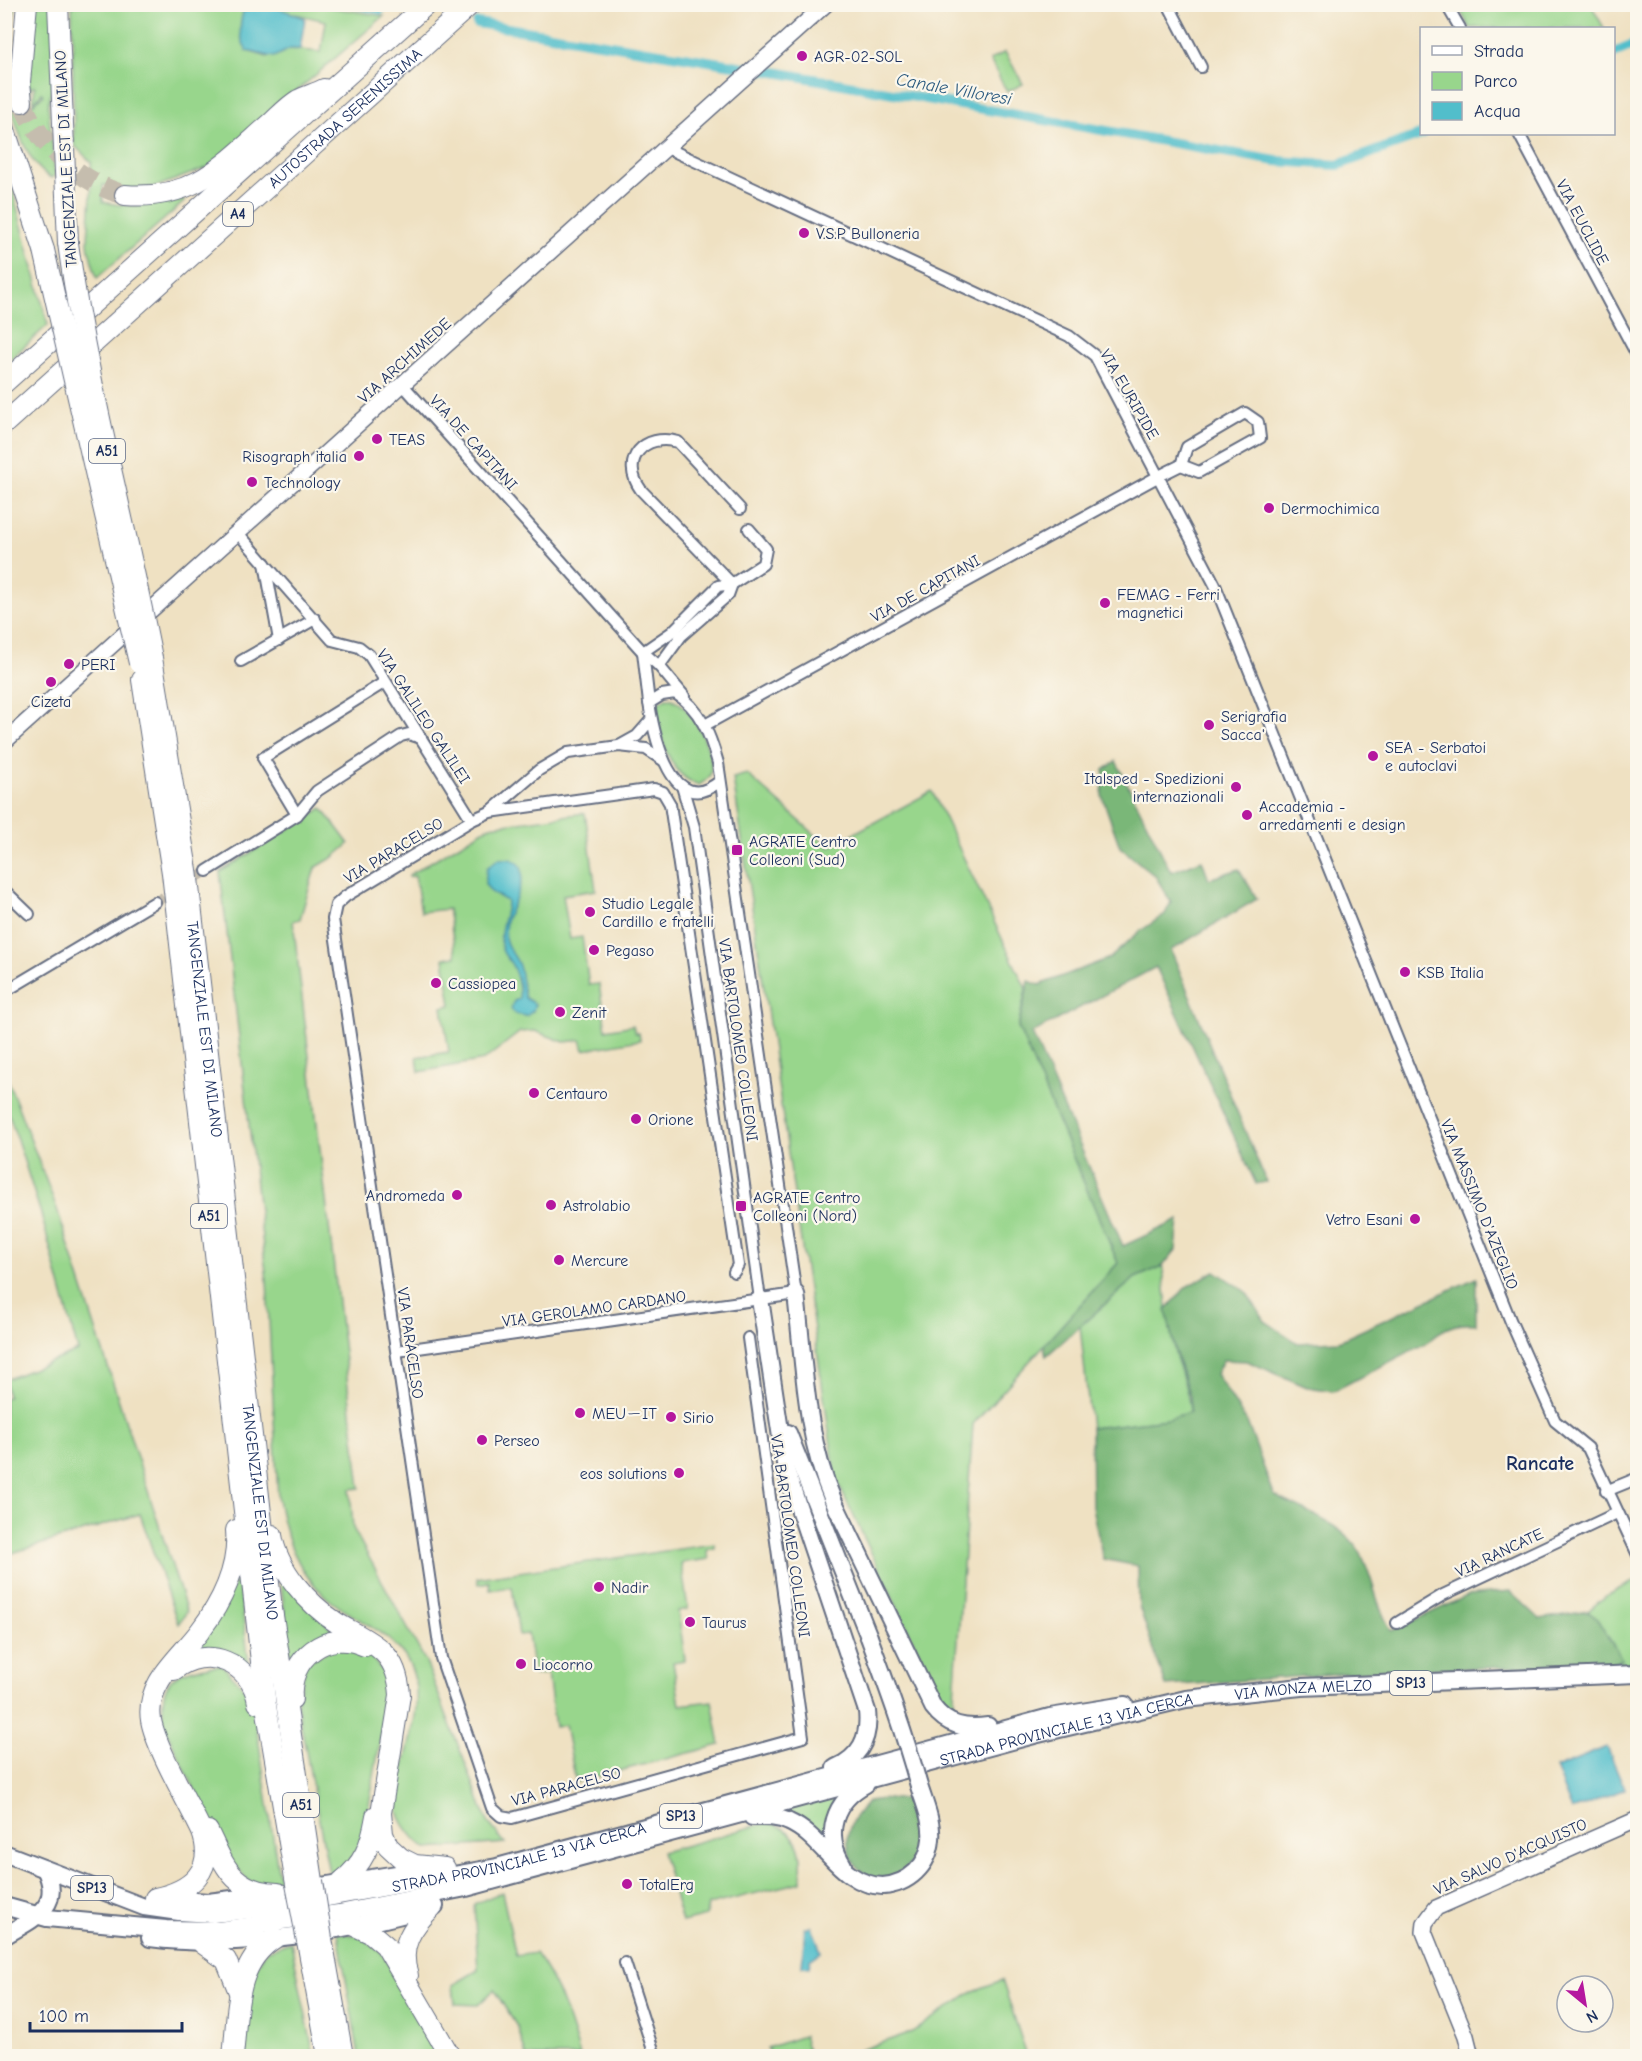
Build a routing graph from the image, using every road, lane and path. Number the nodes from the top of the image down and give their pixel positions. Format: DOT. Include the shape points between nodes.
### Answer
graph roads {
  1 [pos="27,4"];
  2 [pos="58,4"];
  3 [pos="427,4"];
  4 [pos="471,4"];
  5 [pos="826,4"];
  6 [pos="1168,4"];
  7 [pos="1446,4"];
  8 [pos="1459,27"];
  9 [pos="1201,67"];
  10 [pos="338,84"];
  11 [pos="6,88"];
  12 [pos="22,102"];
  13 [pos="4,127"];
  14 [pos="1520,135"];
  15 [pos="668,148"];
  16 [pos="125,195"];
  17 [pos="1638,357"];
  18 [pos="4,383"];
  19 [pos="403,385"];
  20 [pos="4,424"];
  21 [pos="1181,465"];
  22 [pos="1159,477"];
  23 [pos="740,509"];
  24 [pos="748,530"];
  25 [pos="238,533"];
  26 [pos="265,563"];
  27 [pos="732,584"];
  28 [pos="315,619"];
  29 [pos="279,640"];
  30 [pos="643,651"];
  31 [pos="146,661"];
  32 [pos="241,661"];
  33 [pos="659,666"];
  34 [pos="385,682"];
  35 [pos="687,700"];
  36 [pos="649,703"];
  37 [pos="651,720"];
  38 [pos="705,725"];
  39 [pos="418,736"];
  40 [pos="4,742"];
  41 [pos="619,746"];
  42 [pos="663,760"];
  43 [pos="720,781"];
  44 [pos="682,786"];
  45 [pos="663,792"];
  46 [pos="490,812"];
  47 [pos="297,815"];
  48 [pos="472,820"];
  49 [pos="1318,847"];
  50 [pos="207,871"];
  51 [pos="4,890"];
  52 [pos="155,902"];
  53 [pos="28,914"];
  54 [pos="4,992"];
  55 [pos="734,1272"];
  56 [pos="796,1294"];
  57 [pos="760,1299"];
  58 [pos="748,1338"];
  59 [pos="396,1351"];
  60 [pos="776,1404"];
  61 [pos="809,1412"];
  62 [pos="245,1448"];
  63 [pos="1638,1478"];
  64 [pos="1606,1491"];
  65 [pos="1617,1514"];
  66 [pos="822,1522"];
  67 [pos="1638,1556"];
  68 [pos="1397,1623"];
  69 [pos="1638,1674"];
  70 [pos="1186,1699"];
  71 [pos="1080,1710"];
  72 [pos="288,1730"];
  73 [pos="803,1737"];
  74 [pos="276,1769"];
  75 [pos="890,1774"];
  76 [pos="796,1784"];
  77 [pos="727,1818"];
  78 [pos="1638,1819"];
  79 [pos="566,1848"];
  80 [pos="5,1851"];
  81 [pos="445,1868"];
  82 [pos="540,1868"];
  83 [pos="45,1869"];
  84 [pos="850,1875"];
  85 [pos="304,1882"];
  86 [pos="340,1882"];
  87 [pos="278,1893"];
  88 [pos="155,1898"];
  89 [pos="4,1906"];
  90 [pos="432,1907"];
  91 [pos="35,1916"];
  92 [pos="105,1923"];
  93 [pos="351,1924"];
  94 [pos="4,1936"];
  95 [pos="275,1938"];
  96 [pos="202,1943"];
  97 [pos="625,1963"];
  98 [pos="413,1989"];
  99 [pos="240,1995"];
  100 [pos="1471,2051"];
  101 [pos="339,2055"];
  102 [pos="233,2056"];
  103 [pos="450,2056"];
  104 [pos="655,2056"];
  1 -- 11 [label="highway" via="16,32"];
  1 -- 12 [label="highway" via="20,82"];
  2 -- 31 [label="highway, TANGENZIALE EST DI MILANO / A51, bridge" via="68,243 79,323 130,548"];
  3 -- 10 [label="highway, AUTOSTRADA SERENISSIMA / A4"];
  4 -- 20 [label="highway, AUTOSTRADA SERENISSIMA / A4"];
  5 -- 15 [label="street, VIA ARCHIMEDE"];
  6 -- 9 [label="street"];
  7 -- 8 [label="street"];
  10 -- 16 [label="highway" via="297,100 220,169 204,178 164,194"];
  10 -- 18 [label="highway, AUTOSTRADA SERENISSIMA / A4"];
  13 -- 31 [label="highway, TANGENZIALE EST DI MILANO / A51, bridge" via="44,250"];
  14 -- 17 [label="street, VIA EUCLIDE"];
  15 -- 19 [label="street, VIA ARCHIMEDE"];
  15 -- 22 [label="street, VIA EURIPIDE" via="1069,336 1095,356"];
  19 -- 25 [label="street, VIA ARCHIMEDE"];
  19 -- 30 [label="street, VIA DE CAPITANI"];
  21 -- 21 [label="street" via="1199,472 1260,438 1258,422 1245,413 1187,447"];
  21 -- 22 [label="street, VIA DE CAPITANI"];
  22 -- 38 [label="street, VIA DE CAPITANI"];
  22 -- 49 [label="street, VIA EURIPIDE" via="1215,585"];
  23 -- 27 [label="street" via="678,442 657,440 647,444 634,458 633,480"];
  24 -- 27 [label="street" via="766,549 763,564"];
  25 -- 26 [label="street, VIA GALILEO GALILEI"];
  25 -- 40 [label="street, VIA ARCHIMEDE"];
  26 -- 28 [label="street, VIA GALILEO GALILEI"];
  26 -- 29 [label="street"];
  27 -- 30 [label="street" via="718,586 672,632"];
  27 -- 33 [label="street" via="728,595 681,636"];
  28 -- 29 [label="street"];
  28 -- 34 [label="street, VIA GALILEO GALILEI" via="332,640 359,647 369,656"];
  29 -- 32 [label="street"];
  30 -- 33 [label="street, VIA DE CAPITANI"];
  30 -- 36 [label="street, VIA BARTOLOMEO COLLEONI"];
  31 -- 62 [label="highway, TANGENZIALE EST DI MILANO / A51"];
  33 -- 35 [label="street, VIA DE CAPITANI"];
  34 -- 39 [label="street, VIA GALILEO GALILEI"];
  34 -- 47 [label="street" via="263,758"];
  35 -- 36 [label="street" via="675,693"];
  35 -- 38 [label="street, VIA BARTOLOMEO COLLEONI"];
  36 -- 37 [label="street, VIA BARTOLOMEO COLLEONI"];
  37 -- 41 [label="street" via="637,736"];
  37 -- 42 [label="street, VIA BARTOLOMEO COLLEONI"];
  38 -- 43 [label="street, VIA BARTOLOMEO COLLEONI"];
  39 -- 47 [label="street" via="401,736 336,778 317,791"];
  39 -- 48 [label="street, VIA GALILEO GALILEI"];
  41 -- 42 [label="street, VIA BARTOLOMEO COLLEONI" via="646,748"];
  41 -- 46 [label="street" via="568,753 551,761"];
  42 -- 44 [label="street, VIA BARTOLOMEO COLLEONI"];
  43 -- 44 [label="street" via="698,792"];
  43 -- 56 [label="street, VIA BARTOLOMEO COLLEONI"];
  44 -- 57 [label="street, VIA BARTOLOMEO COLLEONI" via="695,837"];
  45 -- 46 [label="street, VIA PARACELSO" via="654,789"];
  45 -- 55 [label="street, VIA BARTOLOMEO COLLEONI" via="670,804 738,1265"];
  46 -- 48 [label="street, VIA PARACELSO"];
  47 -- 50 [label="street"];
  48 -- 59 [label="street, VIA PARACELSO" via="346,896 336,905 333,919"];
  49 -- 64 [label="street, VIA MASSIMO D'AZEGLIO" via="1551,1413 1588,1448"];
  51 -- 53 [label="street"];
  52 -- 54 [label="street"];
  56 -- 57 [label="street, VIA GEROLAMO CARDANO"];
  56 -- 61 [label="main road"];
  57 -- 59 [label="street, VIA GEROLAMO CARDANO"];
  57 -- 60 [label="main road"];
  58 -- 73 [label="street, VIA BARTOLOMEO COLLEONI"];
  59 -- 73 [label="street, VIA PARACELSO" via="441,1658 492,1808 501,1816 512,1818"];
  60 -- 66 [label="main road"];
  60 -- 76 [label="main road" via="790,1484 864,1697 868,1719 864,1741 854,1757"];
  61 -- 66 [label="main road" via="808,1454"];
  61 -- 71 [label="main road" via="829,1491 937,1712 949,1722 971,1728"];
  62 -- 72 [label="highway, TANGENZIALE EST DI MILANO / A51"];
  62 -- 74 [label="highway, TANGENZIALE EST DI MILANO / A51" via="265,1695"];
  62 -- 81 [label="highway" via="267,1498 274,1546 282,1563 321,1611 383,1652 398,1680 399,1702 381,1813 382,1834 392,1850 407,1861"];
  62 -- 88 [label="highway" via="232,1479 237,1544 229,1578 207,1622 158,1684 151,1706 156,1736 202,1832 205,1855 191,1884 179,1892"];
  63 -- 64 [label="street"];
  64 -- 65 [label="street, VIA MASSIMO D'AZEGLIO"];
  65 -- 67 [label="street, VIA MASSIMO D'AZEGLIO"];
  65 -- 68 [label="street, VIA RANCATE" via="1443,1595"];
  66 -- 84 [label="main road, bridge" via="904,1734 931,1835 927,1857 915,1874 899,1883 864,1883"];
  69 -- 70 [label="main road, VIA MONZA MELZO / SP13" via="1301,1687"];
  70 -- 71 [label="main road, STRADA PROVINCIALE 13 VIA CERCA / SP13"];
  70 -- 75 [label="main road, STRADA PROVINCIALE 13 VIA CERCA / SP13"];
  71 -- 76 [label="main road, STRADA PROVINCIALE 13 VIA CERCA / SP13"];
  72 -- 85 [label="highway, TANGENZIALE EST DI MILANO / A51"];
  72 -- 86 [label="highway" via="294,1712 293,1677 310,1651 347,1640 364,1646 383,1662 391,1675 394,1695 373,1833 359,1866"];
  74 -- 85 [label="highway, TANGENZIALE EST DI MILANO / A51"];
  74 -- 87 [label="highway" via="266,1751 256,1692 243,1671 229,1662 205,1657 190,1660 173,1672 157,1703 161,1733 229,1873 255,1892"];
  75 -- 77 [label="main road, STRADA PROVINCIALE 13 VIA CERCA / SP13"];
  75 -- 84 [label="main road" via="853,1792 834,1820 834,1849"];
  76 -- 79 [label="main road, STRADA PROVINCIALE 13 VIA CERCA / SP13"];
  77 -- 82 [label="main road, STRADA PROVINCIALE 13 VIA CERCA / SP13"];
  77 -- 84 [label="main road" via="770,1817 792,1823"];
  78 -- 100 [label="street, VIA SALVO D'ACQUISTO" via="1436,1908 1429,1915 1424,1932"];
  79 -- 81 [label="main road"];
  79 -- 83 [label="main road, STRADA PROVINCIALE 13 VIA CERCA / SP13" via="497,1867 336,1898 213,1914 172,1912 135,1904"];
  80 -- 83 [label="main road, STRADA PROVINCIALE 13 VIA CERCA / SP13"];
  80 -- 88 [label="main road"];
  81 -- 86 [label="main road"];
  82 -- 90 [label="main road"];
  82 -- 92 [label="main road, STRADA PROVINCIALE 13 VIA CERCA / SP13" via="390,1904 239,1928 186,1930"];
  83 -- 91 [label="main road" via="52,1887 51,1899"];
  85 -- 101 [label="highway, TANGENZIALE EST DI MILANO / A51, bridge"];
  86 -- 87 [label="main road"];
  87 -- 88 [label="main road" via="208,1902"];
  89 -- 91 [label="main road, STRADA PROVINCIALE 13 VIA CERCA / SP13"];
  90 -- 93 [label="main road"];
  90 -- 98 [label="highway" via="406,1941 404,1960"];
  91 -- 92 [label="main road, STRADA PROVINCIALE 13 VIA CERCA / SP13"];
  91 -- 94 [label="main road"];
  92 -- 96 [label="main road" via="144,1938"];
  93 -- 95 [label="main road"];
  93 -- 98 [label="highway" via="383,1942"];
  95 -- 96 [label="main road"];
  95 -- 99 [label="highway" via="251,1959"];
  96 -- 99 [label="highway" via="229,1964"];
  97 -- 104 [label="street"];
  98 -- 103 [label="highway"];
  99 -- 102 [label="highway"];
}
